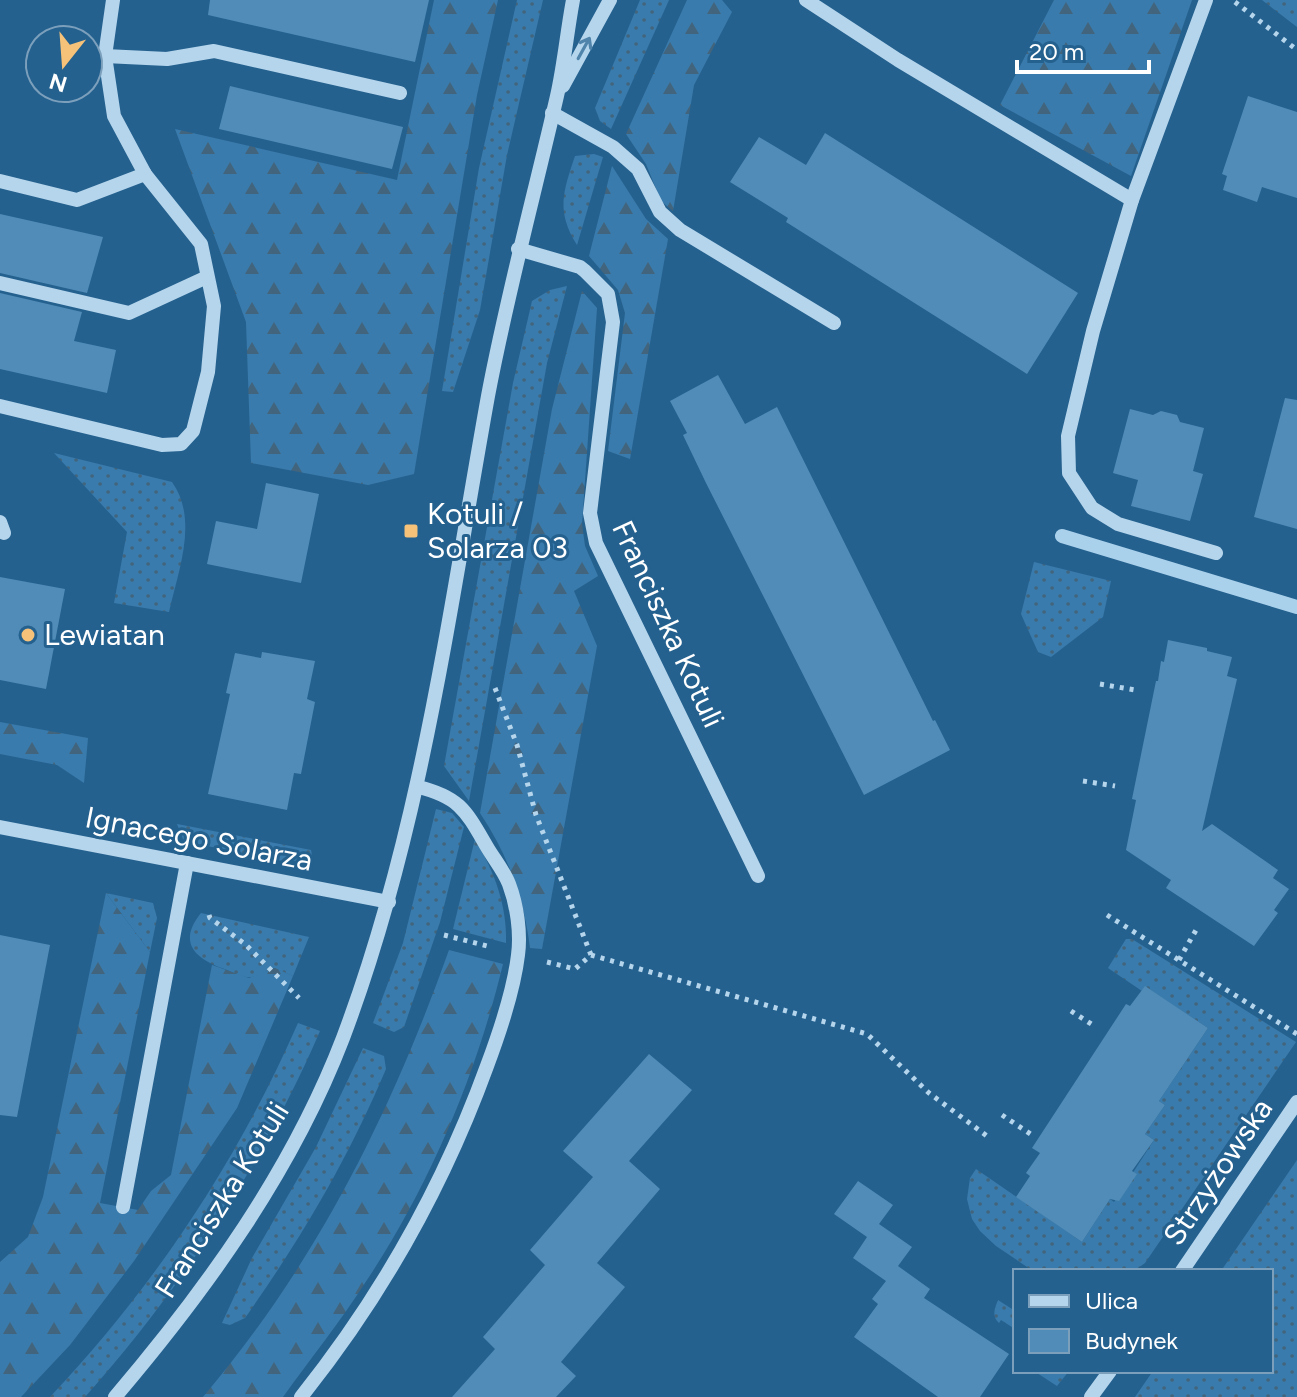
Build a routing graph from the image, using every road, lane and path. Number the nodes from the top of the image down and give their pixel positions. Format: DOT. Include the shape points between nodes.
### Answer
graph roads {
  1 [pos="113,0"];
  2 [pos="573,0"];
  3 [pos="610,0"];
  4 [pos="806,0"];
  5 [pos="1206,0"];
  6 [pos="1233,0"];
  7 [pos="1297,50"];
  8 [pos="105,56"];
  9 [pos="400,93"];
  10 [pos="557,97"];
  11 [pos="552,113"];
  12 [pos="145,174"];
  13 [pos="0,181"];
  14 [pos="1132,200"];
  15 [pos="518,249"];
  16 [pos="207,277"];
  17 [pos="0,283"];
  18 [pos="834,323"];
  19 [pos="0,406"];
  20 [pos="1216,553"];
  21 [pos="1100,684"];
  22 [pos="495,688"];
  23 [pos="1135,690"];
  24 [pos="1083,781"];
  25 [pos="1115,786"];
  26 [pos="418,787"];
  27 [pos="0,827"];
  28 [pos="187,863"];
  29 [pos="758,876"];
  30 [pos="389,902"];
  31 [pos="208,906"];
  32 [pos="1107,915"];
  33 [pos="1196,930"];
  34 [pos="444,935"];
  35 [pos="498,949"];
  36 [pos="591,955"];
  37 [pos="538,960"];
  38 [pos="1179,960"];
  39 [pos="299,998"];
  40 [pos="1071,1011"];
  41 [pos="1096,1027"];
  42 [pos="1297,1034"];
  43 [pos="1297,1102"];
  44 [pos="1002,1115"];
  45 [pos="987,1136"];
  46 [pos="1035,1137"];
  47 [pos="123,1207"];
  48 [pos="1183,1269"];
  49 [pos="1109,1373"];
  50 [pos="115,1397"];
  51 [pos="301,1397"];
  52 [pos="1091,1397"];
  1 -- 8 [label="street"];
  2 -- 10 [label="street, Franciszka Kotuli"];
  10 -- 3 [label="street, Franciszka Kotuli, one-way"];
  4 -- 14 [label="street"];
  5 -- 14 [label="street"];
  6 -- 7 [label="path"];
  8 -- 9 [label="street" via="167,59 214,51"];
  8 -- 12 [label="street" via="114,116"];
  10 -- 11 [label="street, Franciszka Kotuli"];
  11 -- 15 [label="street, Franciszka Kotuli"];
  11 -- 18 [label="street" via="613,147 638,169 660,212 680,230"];
  12 -- 13 [label="street" via="77,200"];
  12 -- 16 [label="street" via="201,244"];
  14 -- 20 [label="street" via="1068,436 1069,473 1092,508 1118,524"];
  15 -- 26 [label="street, Franciszka Kotuli"];
  15 -- 29 [label="street, Franciszka Kotuli" via="580,267 608,294 613,322 590,513 596,543"];
  16 -- 17 [label="street" via="129,313"];
  16 -- 19 [label="street" via="214,306 208,372 193,431 181,444 162,445"];
  21 -- 23 [label="path"];
  22 -- 36 [label="path" via="536,815"];
  24 -- 25 [label="path"];
  26 -- 30 [label="street, Franciszka Kotuli"];
  26 -- 51 [label="street" via="445,794 460,806 509,883 518,955 498,1035 438,1183 383,1285"];
  27 -- 28 [label="street, Ignacego Solarza"];
  28 -- 30 [label="street, Ignacego Solarza"];
  28 -- 47 [label="street"];
  30 -- 50 [label="street, Franciszka Kotuli" via="342,1040 283,1161 217,1267"];
  31 -- 39 [label="path" via="210,918"];
  32 -- 38 [label="path"];
  33 -- 38 [label="path"];
  34 -- 35 [label="path"];
  36 -- 37 [label="path" via="575,969"];
  36 -- 45 [label="path" via="867,1034 929,1093"];
  38 -- 42 [label="path"];
  40 -- 41 [label="path"];
  43 -- 48 [label="street, Strzyżowska"];
  44 -- 46 [label="path"];
  49 -- 52 [label="street"];
}
